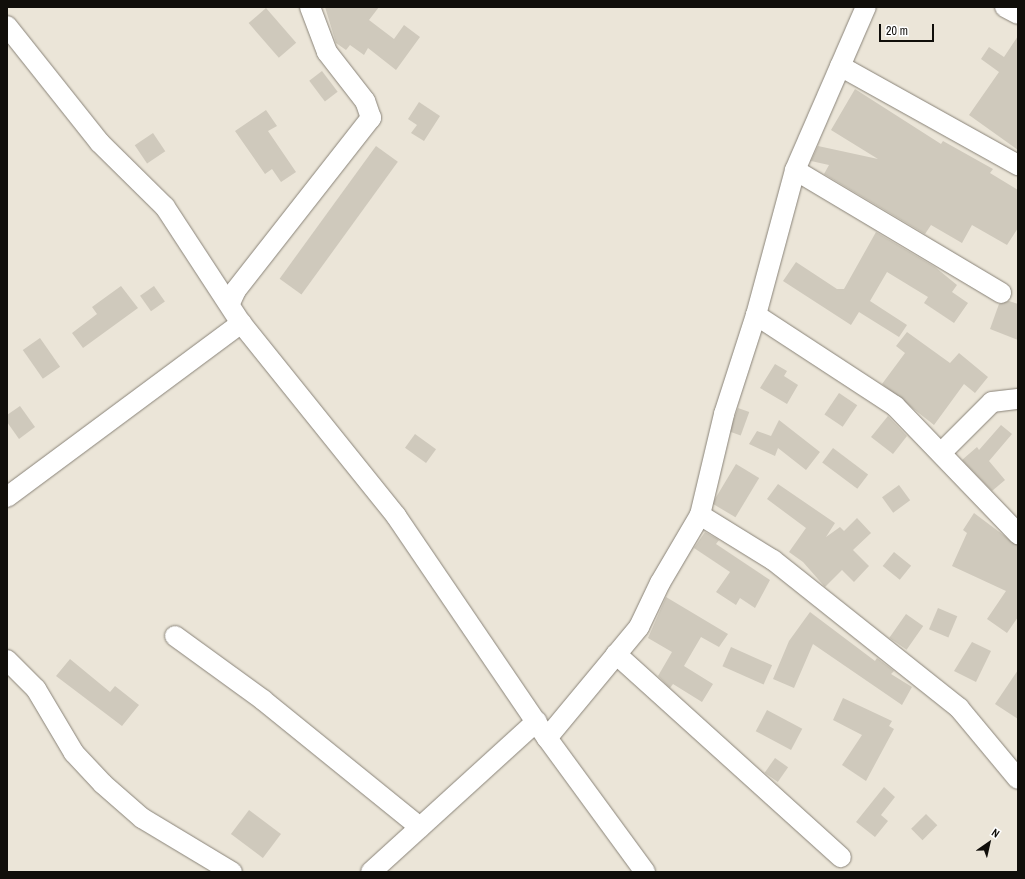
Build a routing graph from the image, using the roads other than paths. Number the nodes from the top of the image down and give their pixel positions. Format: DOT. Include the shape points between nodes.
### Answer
graph roads {
  1 [pos="310,7"];
  2 [pos="866,7"];
  3 [pos="1005,7"];
  4 [pos="1018,14"];
  5 [pos="7,26"];
  6 [pos="840,66"];
  7 [pos="1018,164"];
  8 [pos="795,170"];
  9 [pos="1001,293"];
  10 [pos="230,303"];
  11 [pos="756,315"];
  12 [pos="241,323"];
  13 [pos="1018,399"];
  14 [pos="941,453"];
  15 [pos="7,497"];
  16 [pos="700,515"];
  17 [pos="1018,534"];
  18 [pos="175,636"];
  19 [pos="616,654"];
  20 [pos="7,660"];
  21 [pos="542,730"];
  22 [pos="1018,779"];
  23 [pos="420,827"];
  24 [pos="841,858"];
  25 [pos="232,872"];
  26 [pos="371,872"];
  27 [pos="645,872"];
  1 -- 10 [label="street" via="327,52 365,101 371,118 236,290"];
  2 -- 6 [label="street"];
  3 -- 4 [label="street"];
  5 -- 10 [label="street" via="100,143 166,207"];
  6 -- 7 [label="street"];
  6 -- 8 [label="street"];
  8 -- 9 [label="street"];
  8 -- 11 [label="street"];
  10 -- 12 [label="street"];
  11 -- 14 [label="street" via="895,406"];
  11 -- 16 [label="street" via="724,414"];
  12 -- 15 [label="street"];
  12 -- 21 [label="street" via="396,516"];
  13 -- 14 [label="street" via="992,402"];
  14 -- 17 [label="street"];
  16 -- 19 [label="street" via="660,582 639,628"];
  16 -- 22 [label="street" via="773,560 959,708"];
  18 -- 23 [label="street" via="263,700"];
  19 -- 21 [label="street"];
  19 -- 24 [label="street"];
  20 -- 25 [label="street" via="36,689 74,753 103,784 142,818"];
  21 -- 23 [label="street"];
  21 -- 27 [label="street"];
  23 -- 26 [label="street"];
}
